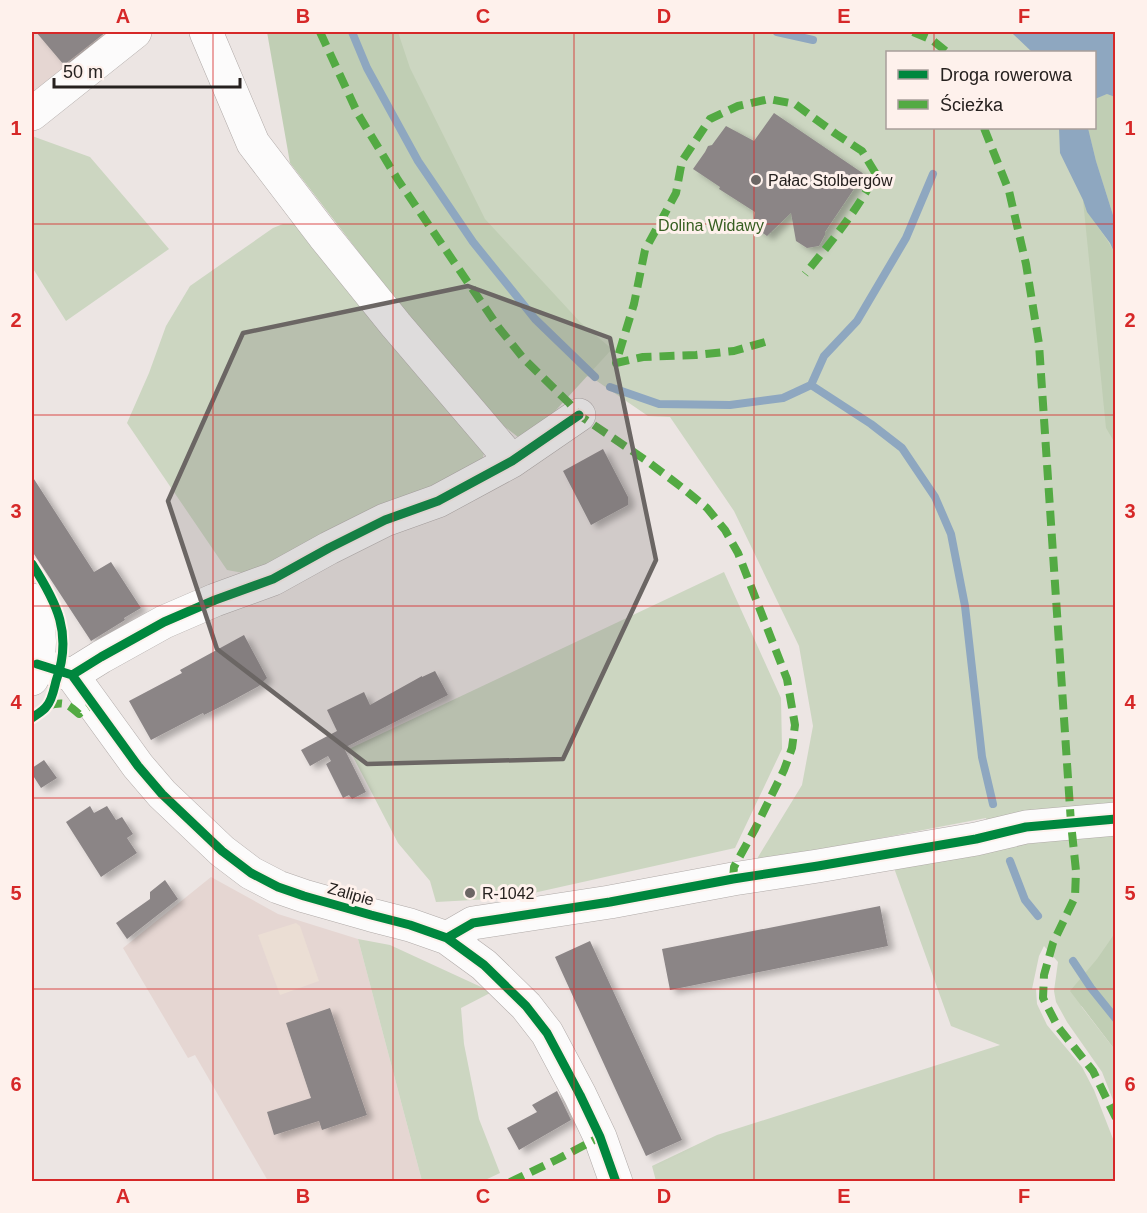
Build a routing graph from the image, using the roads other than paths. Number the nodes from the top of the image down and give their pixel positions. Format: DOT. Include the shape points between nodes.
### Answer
graph roads {
  1 [pos="135,32"];
  2 [pos="206,32"];
  3 [pos="32,114"];
  4 [pos="579,415"];
  5 [pos="512,460"];
  6 [pos="32,600"];
  7 [pos="36,666"];
  8 [pos="72,675"];
  9 [pos="1116,819"];
  10 [pos="447,938"];
  11 [pos="616,1182"];
  1 -- 3 [label="street"];
  2 -- 5 [label="street" via="253,142 396,325"];
  4 -- 5 [label="street"];
  5 -- 8 [label="street" via="438,501 385,520 273,579 164,622"];
  6 -- 7 [label="street" via="39,627"];
  7 -- 8 [label="street"];
  8 -- 10 [label="street, Zalipie" via="162,794 251,873 304,896"];
  9 -- 10 [label="street" via="1026,827 976,839 473,923"];
  10 -- 11 [label="street, Zalipie" via="484,965 547,1033 600,1137"];
}
